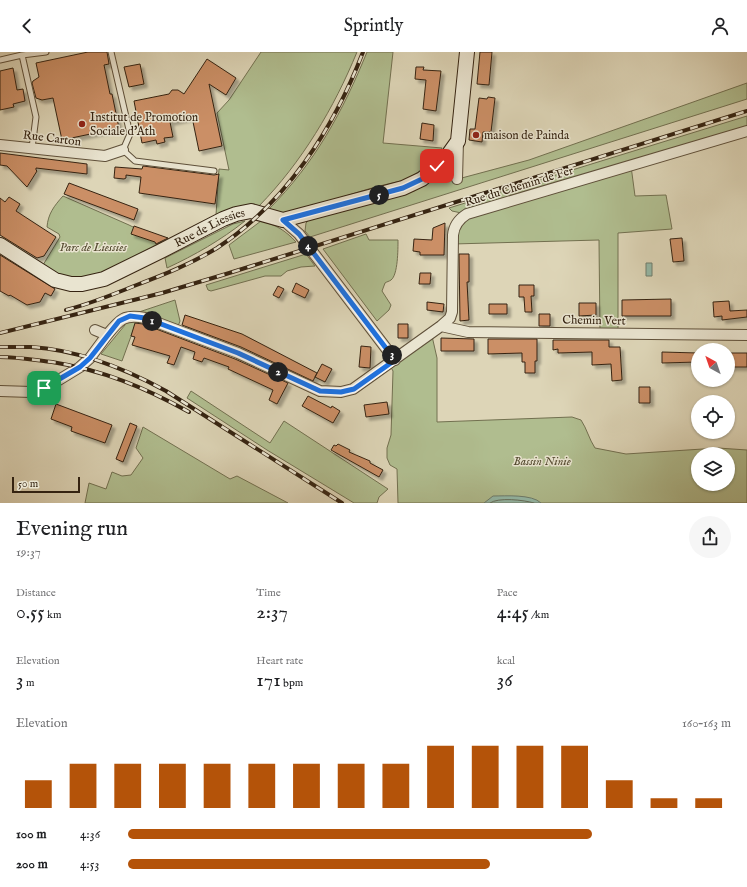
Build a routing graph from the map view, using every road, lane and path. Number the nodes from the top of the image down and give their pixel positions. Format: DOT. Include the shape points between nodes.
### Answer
graph roads {
  1 [pos="46,52"];
  2 [pos="111,52"];
  3 [pos="467,52"];
  4 [pos="22,55"];
  5 [pos="0,60"];
  6 [pos="747,131"];
  7 [pos="458,141"];
  8 [pos="0,145"];
  9 [pos="32,148"];
  10 [pos="123,150"];
  11 [pos="214,171"];
  12 [pos="457,179"];
  13 [pos="283,220"];
  14 [pos="0,245"];
  15 [pos="441,326"];
  16 [pos="95,330"];
  17 [pos="108,335"];
  18 [pos="747,335"];
  19 [pos="395,360"];
  20 [pos="0,391"];
  1 -- 4 [label="lane"];
  2 -- 10 [label="lane" via="130,134"];
  3 -- 7 [label="street"];
  4 -- 5 [label="lane"];
  4 -- 9 [label="lane" via="36,117"];
  6 -- 15 [label="street, Rue du Chemin de Fer" via="463,216 453,234 452,312 450,318"];
  7 -- 12 [label="street"];
  7 -- 13 [label="street" via="448,155 422,179 403,188"];
  8 -- 9 [label="street, Rue Carton"];
  9 -- 10 [label="street, Rue Carton" via="105,156"];
  10 -- 11 [label="lane" via="135,161"];
  13 -- 14 [label="street, Rue de Liessies" via="251,211 236,214 104,279 82,284 55,280"];
  13 -- 19 [label="street, Rue de Liessies" via="299,234"];
  15 -- 18 [label="street, Chemin Vert" via="468,332"];
  15 -- 19 [label="street, Rue du Chemin de Fer"];
  16 -- 17 [label="street"];
  17 -- 19 [label="street, Rue du Chemin de Fer" via="124,317 145,318 238,353 320,391 341,392 354,389"];
  17 -- 20 [label="street" via="80,367 44,388 31,392"];
}
